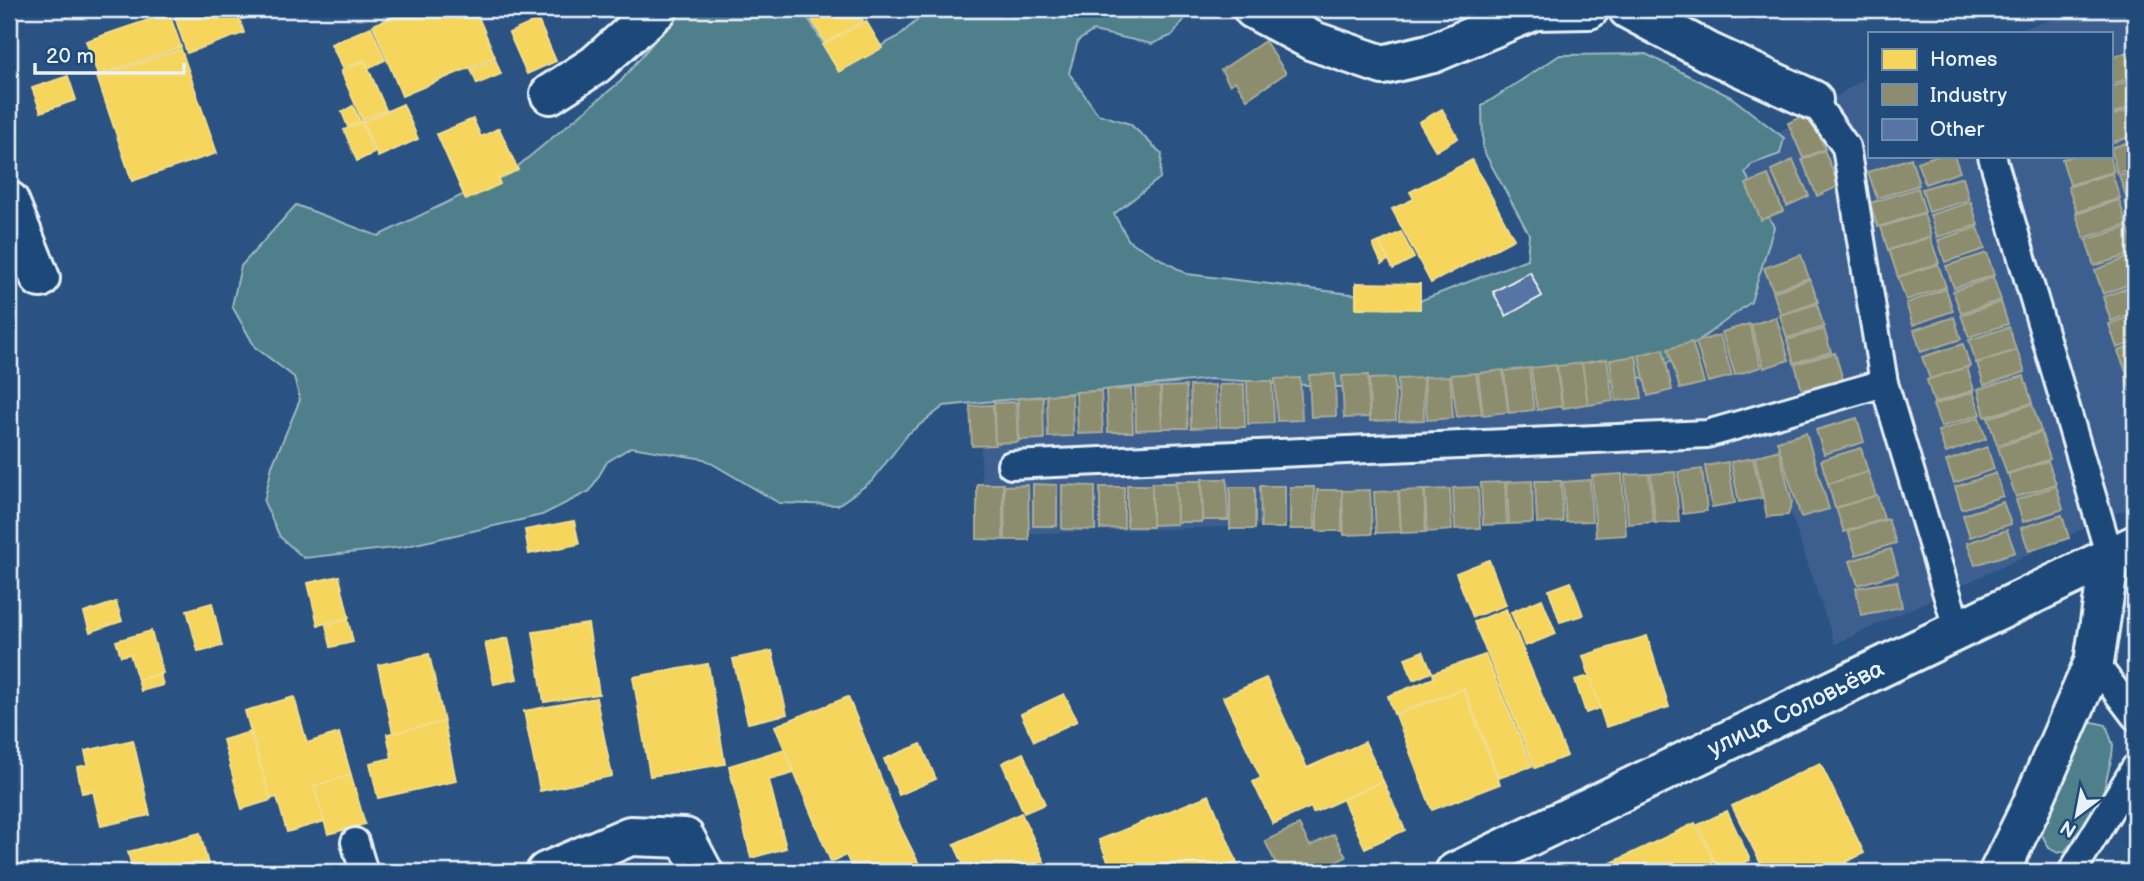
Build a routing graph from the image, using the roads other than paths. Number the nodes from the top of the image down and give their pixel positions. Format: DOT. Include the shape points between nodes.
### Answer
graph roads {
  1 [pos="658,9"];
  2 [pos="1253,9"];
  3 [pos="1589,9"];
  4 [pos="1628,9"];
  5 [pos="550,94"];
  6 [pos="1813,100"];
  7 [pos="1993,158"];
  8 [pos="9,201"];
  9 [pos="40,278"];
  10 [pos="1884,383"];
  11 [pos="1011,464"];
  12 [pos="2122,551"];
  13 [pos="1958,631"];
  14 [pos="2094,662"];
  15 [pos="2135,716"];
  16 [pos="2135,768"];
  17 [pos="355,842"];
  18 [pos="364,872"];
  19 [pos="546,872"];
  20 [pos="703,872"];
  21 [pos="1455,872"];
  22 [pos="1999,872"];
  23 [pos="2072,872"];
  1 -- 5 [label="street" via="595,65"];
  2 -- 3 [label="street" via="1313,41 1383,65 1433,53 1535,10"];
  4 -- 6 [label="street"];
  6 -- 10 [label="lane" via="1846,147"];
  7 -- 12 [label="lane"];
  8 -- 9 [label="street"];
  10 -- 11 [label="lane" via="1707,434"];
  10 -- 13 [label="lane"];
  12 -- 13 [label="street, улица Соловьёва"];
  12 -- 14 [label="street"];
  13 -- 21 [label="street, улица Соловьёва"];
  14 -- 15 [label="lane"];
  14 -- 22 [label="street"];
  16 -- 23 [label="lane"];
  17 -- 18 [label="lane"];
  19 -- 20 [label="street" via="630,836 685,838"];
}
